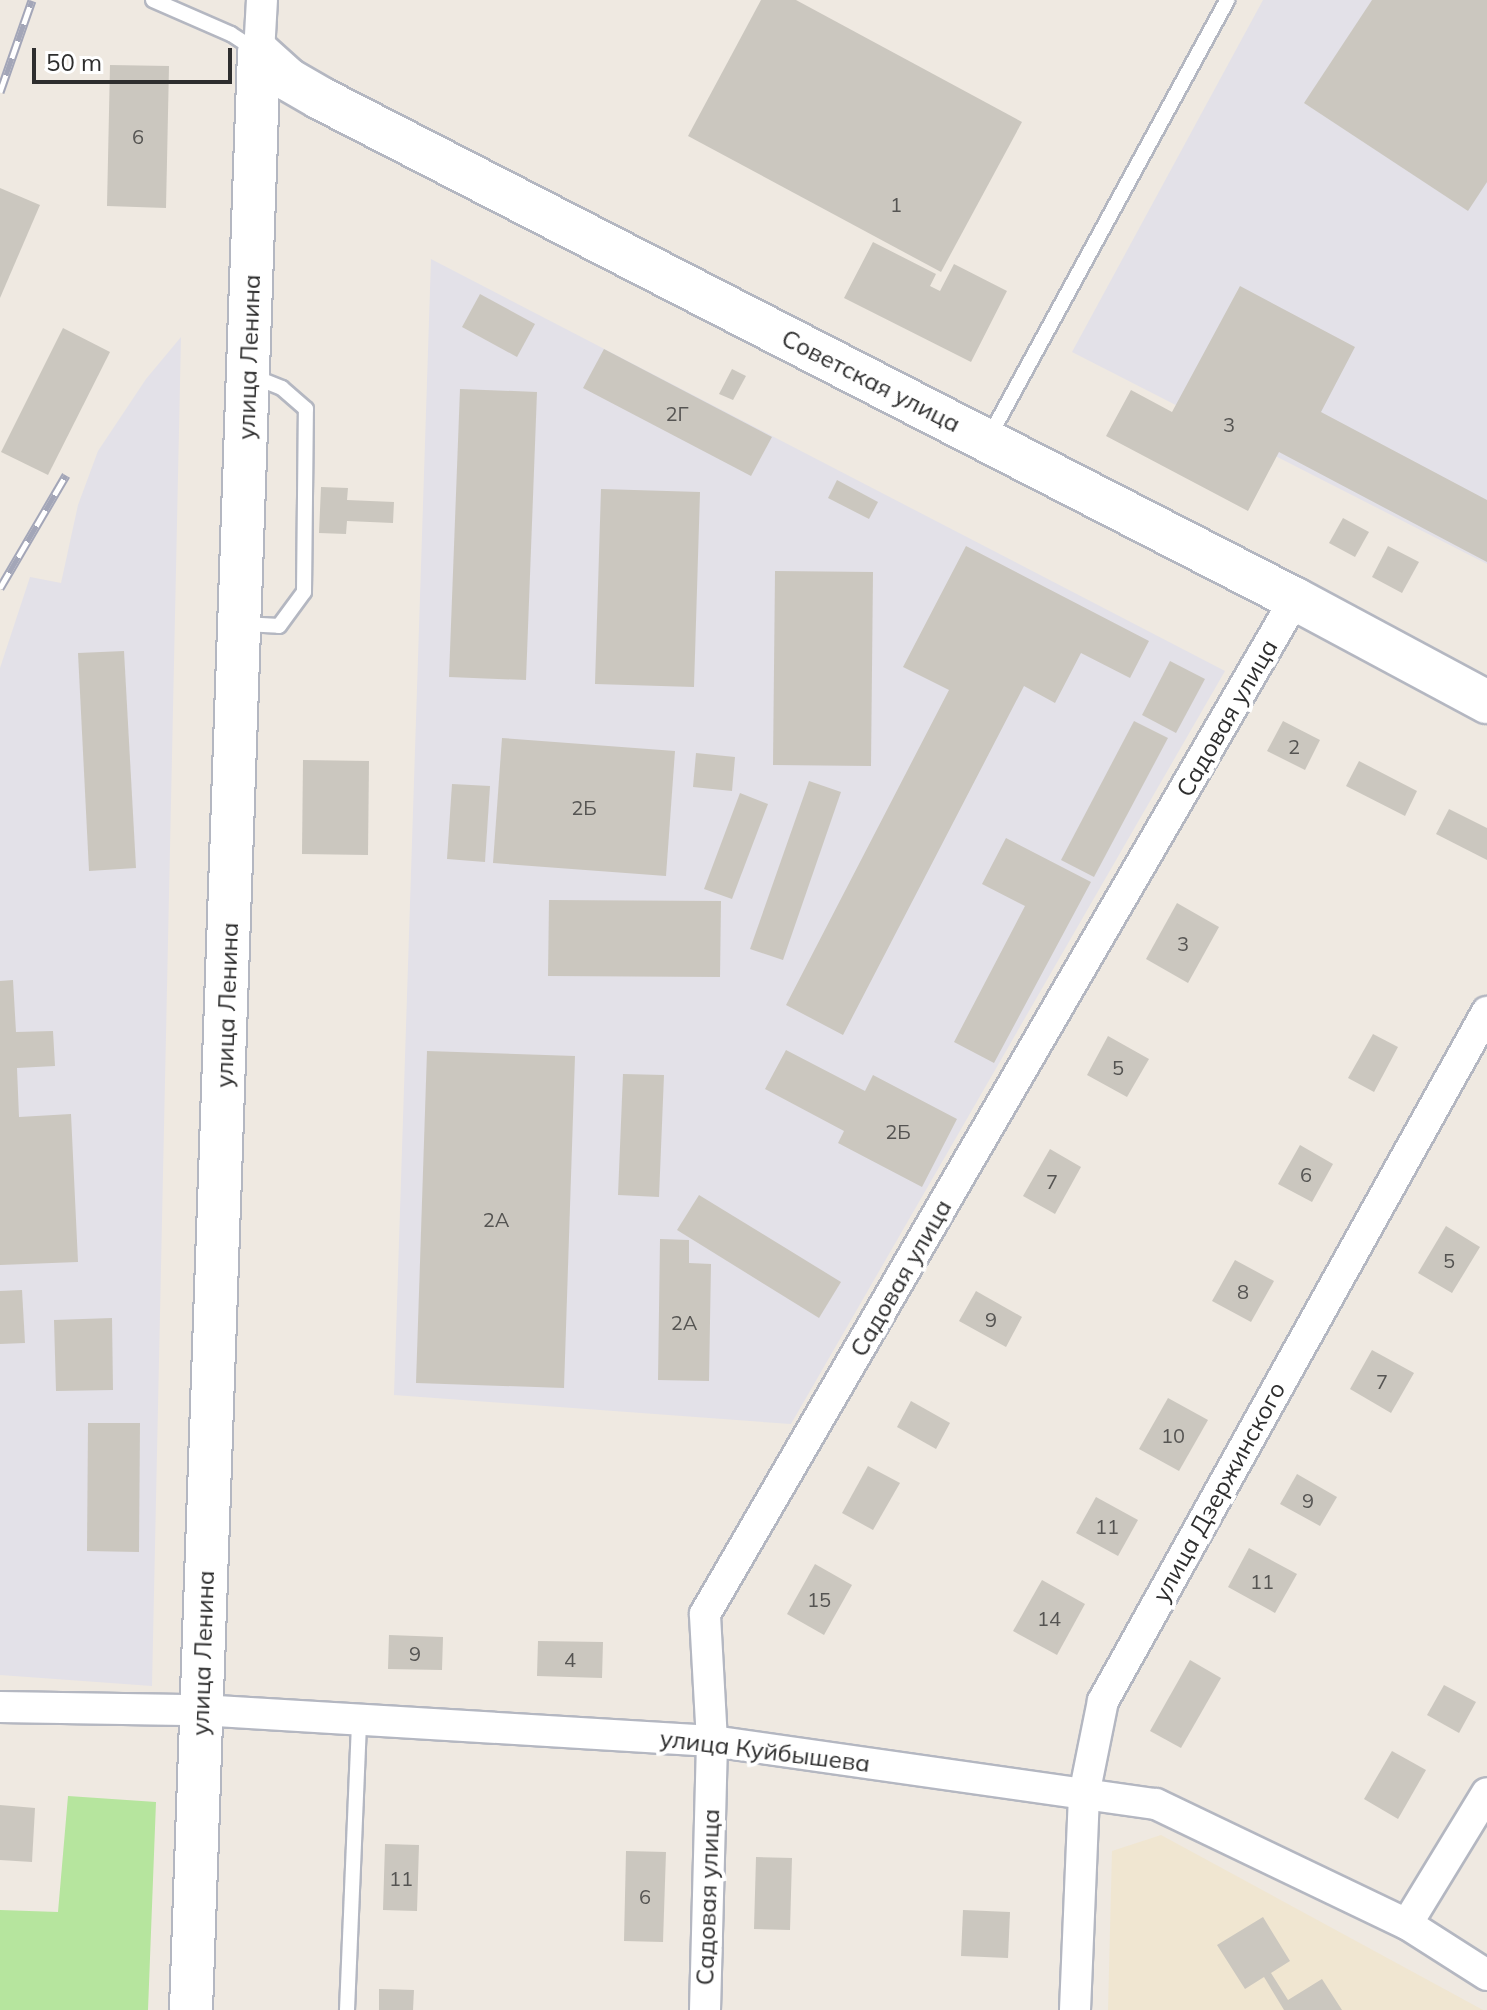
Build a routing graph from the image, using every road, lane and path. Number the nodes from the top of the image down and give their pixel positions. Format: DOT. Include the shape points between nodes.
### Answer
graph roads {
  1 [pos="153,0"];
  2 [pos="262,0"];
  3 [pos="1227,0"];
  4 [pos="259,53"];
  5 [pos="247,374"];
  6 [pos="987,440"];
  7 [pos="1295,599"];
  8 [pos="242,624"];
  9 [pos="1487,702"];
  10 [pos="1487,1012"];
  11 [pos="0,1707"];
  12 [pos="200,1710"];
  13 [pos="359,1719"];
  14 [pos="712,1741"];
  15 [pos="1487,1793"];
  16 [pos="1084,1795"];
  17 [pos="1407,1924"];
  18 [pos="1487,1975"];
  19 [pos="191,2010"];
  20 [pos="347,2010"];
  21 [pos="705,2010"];
  22 [pos="1075,2010"];
  1 -- 4 [label="lane" via="217,27"];
  2 -- 4 [label="street, улица Ленина"];
  3 -- 6 [label="lane"];
  4 -- 5 [label="street, улица Ленина"];
  4 -- 6 [label="street, Советская улица" via="320,98"];
  5 -- 8 [label="street, улица Ленина"];
  5 -- 8 [label="lane" via="282,388 306,409 304,592 279,626"];
  6 -- 7 [label="street, Советская улица"];
  7 -- 9 [label="street, Советская улица"];
  7 -- 14 [label="street, Садовая улица" via="705,1614"];
  8 -- 12 [label="street, улица Ленина"];
  10 -- 16 [label="street, улица Дзержинского" via="1103,1701"];
  11 -- 12 [label="street, улица Куйбышева"];
  12 -- 13 [label="street, улица Куйбышева"];
  12 -- 19 [label="street, улица Ленина"];
  13 -- 14 [label="street, улица Куйбышева"];
  13 -- 20 [label="lane"];
  14 -- 16 [label="street, улица Куйбышева"];
  14 -- 21 [label="street, Садовая улица"];
  15 -- 17 [label="street"];
  16 -- 17 [label="street, улица Куйбышева" via="1156,1804"];
  16 -- 22 [label="street, улица Дзержинского"];
  17 -- 18 [label="street, улица Куйбышева"];
}
